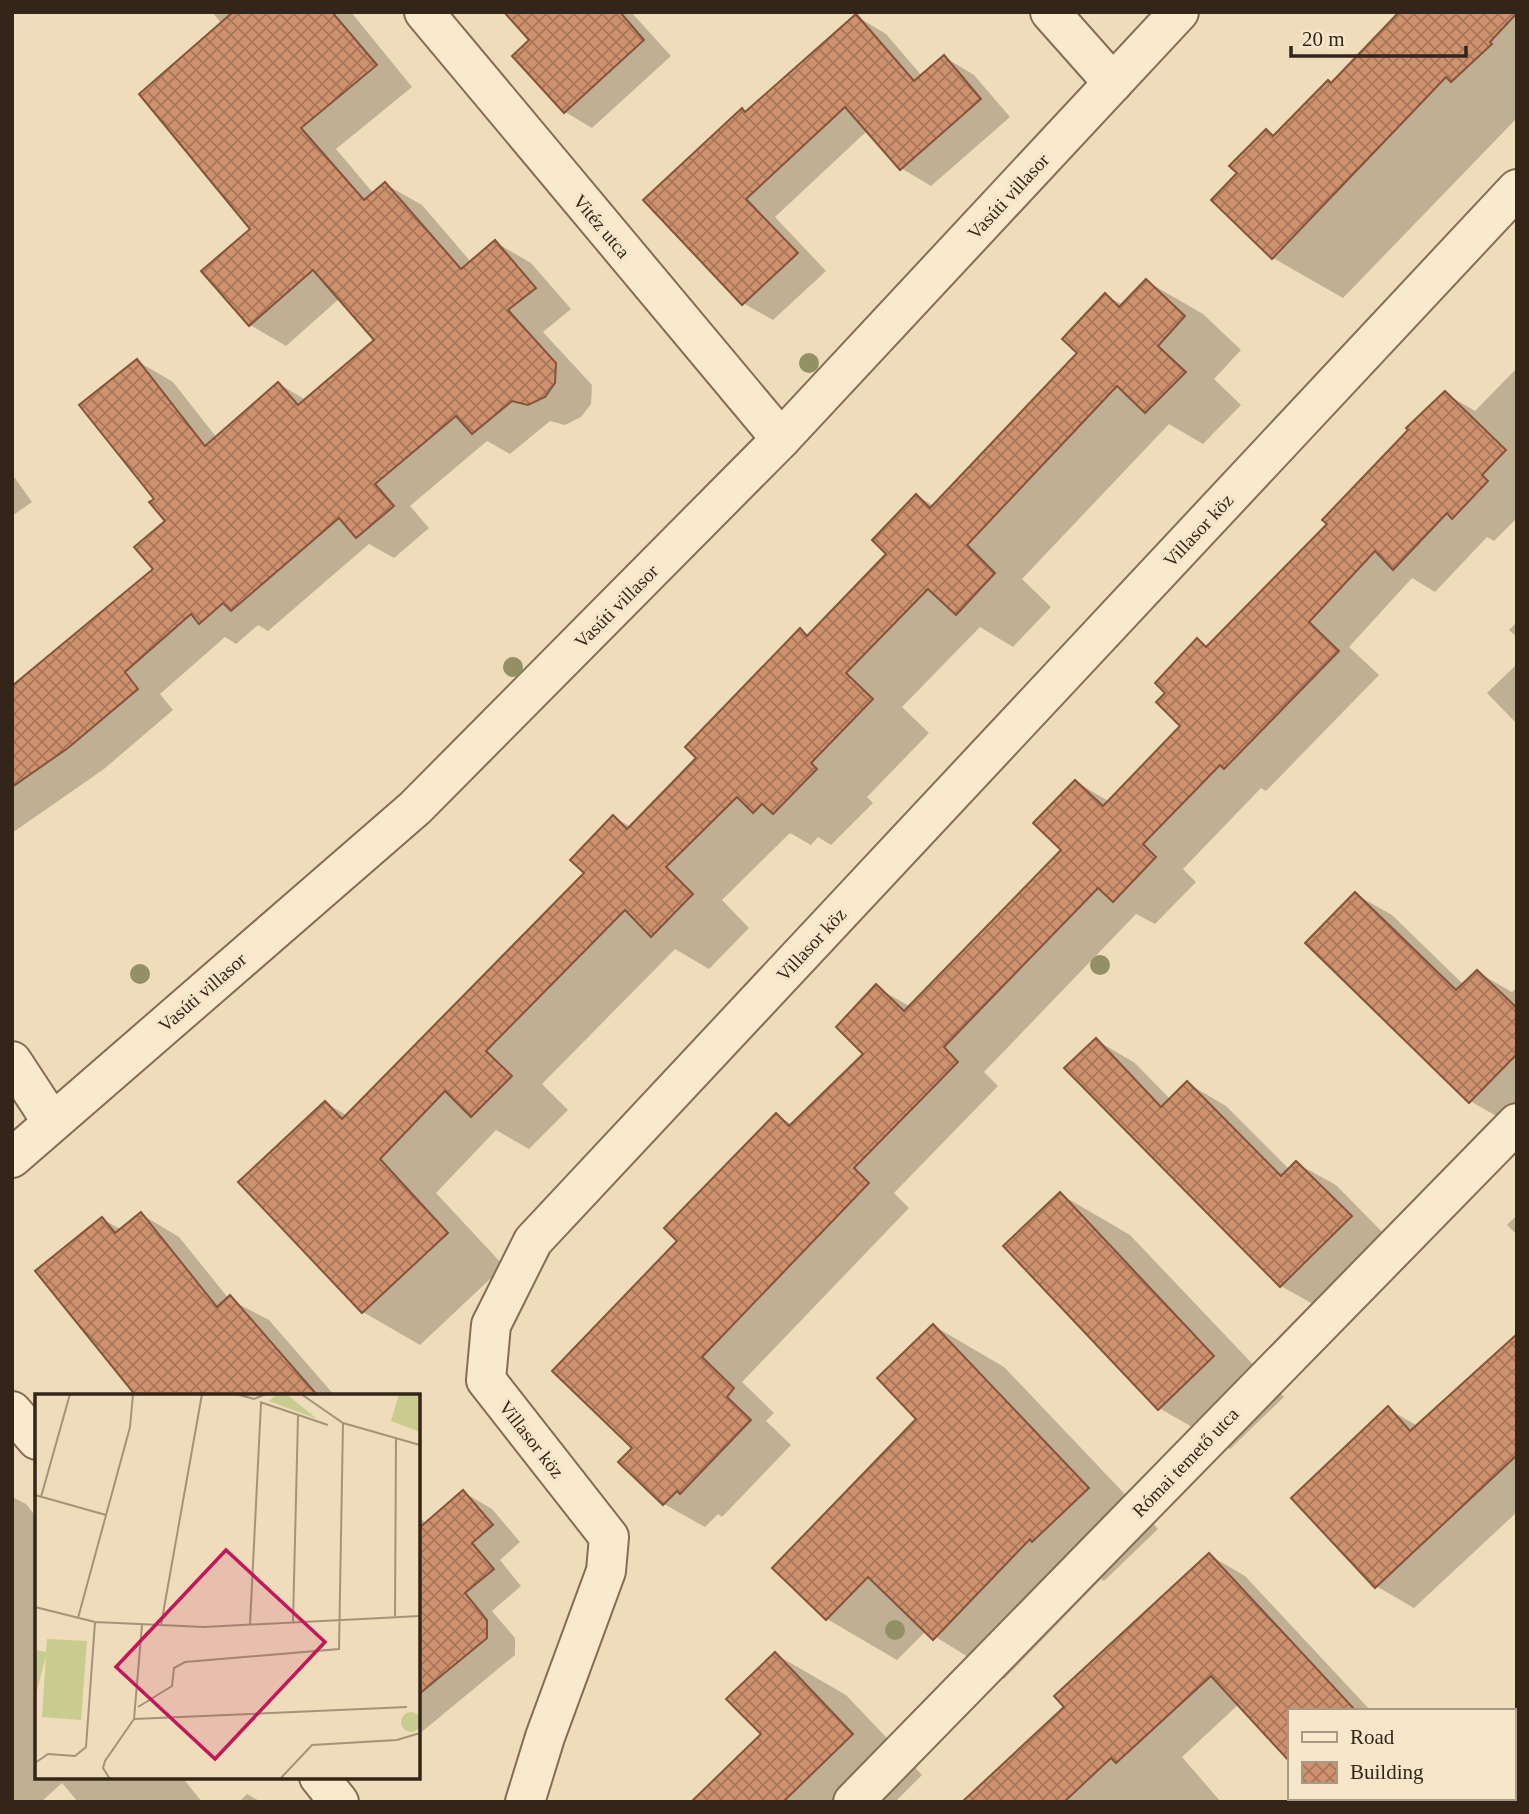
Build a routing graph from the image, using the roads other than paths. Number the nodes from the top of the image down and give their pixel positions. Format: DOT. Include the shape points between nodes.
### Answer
graph roads {
  1 [pos="424,12"];
  2 [pos="1050,12"];
  3 [pos="1179,12"];
  4 [pos="1113,83"];
  5 [pos="1517,190"];
  6 [pos="781,439"];
  7 [pos="12,1061"];
  8 [pos="52,1122"];
  9 [pos="1517,1123"];
  10 [pos="12,1157"];
  11 [pos="12,1411"];
  12 [pos="35,1438"];
  13 [pos="321,1779"];
  14 [pos="339,1802"];
  15 [pos="525,1802"];
  16 [pos="853,1802"];
  1 -- 6 [label="street, Vitéz utca"];
  2 -- 4 [label="street"];
  3 -- 4 [label="street, Vasúti villasor"];
  4 -- 6 [label="street, Vasúti villasor"];
  5 -- 15 [label="street, Villasor köz" via="533,1241 491,1325 486,1380 609,1537 606,1571"];
  6 -- 8 [label="street, Vasúti villasor" via="415,808"];
  7 -- 8 [label="street"];
  8 -- 10 [label="street, Vasúti villasor"];
  9 -- 16 [label="street, Római temető utca"];
  11 -- 12 [label="street"];
  13 -- 14 [label="street"];
}
